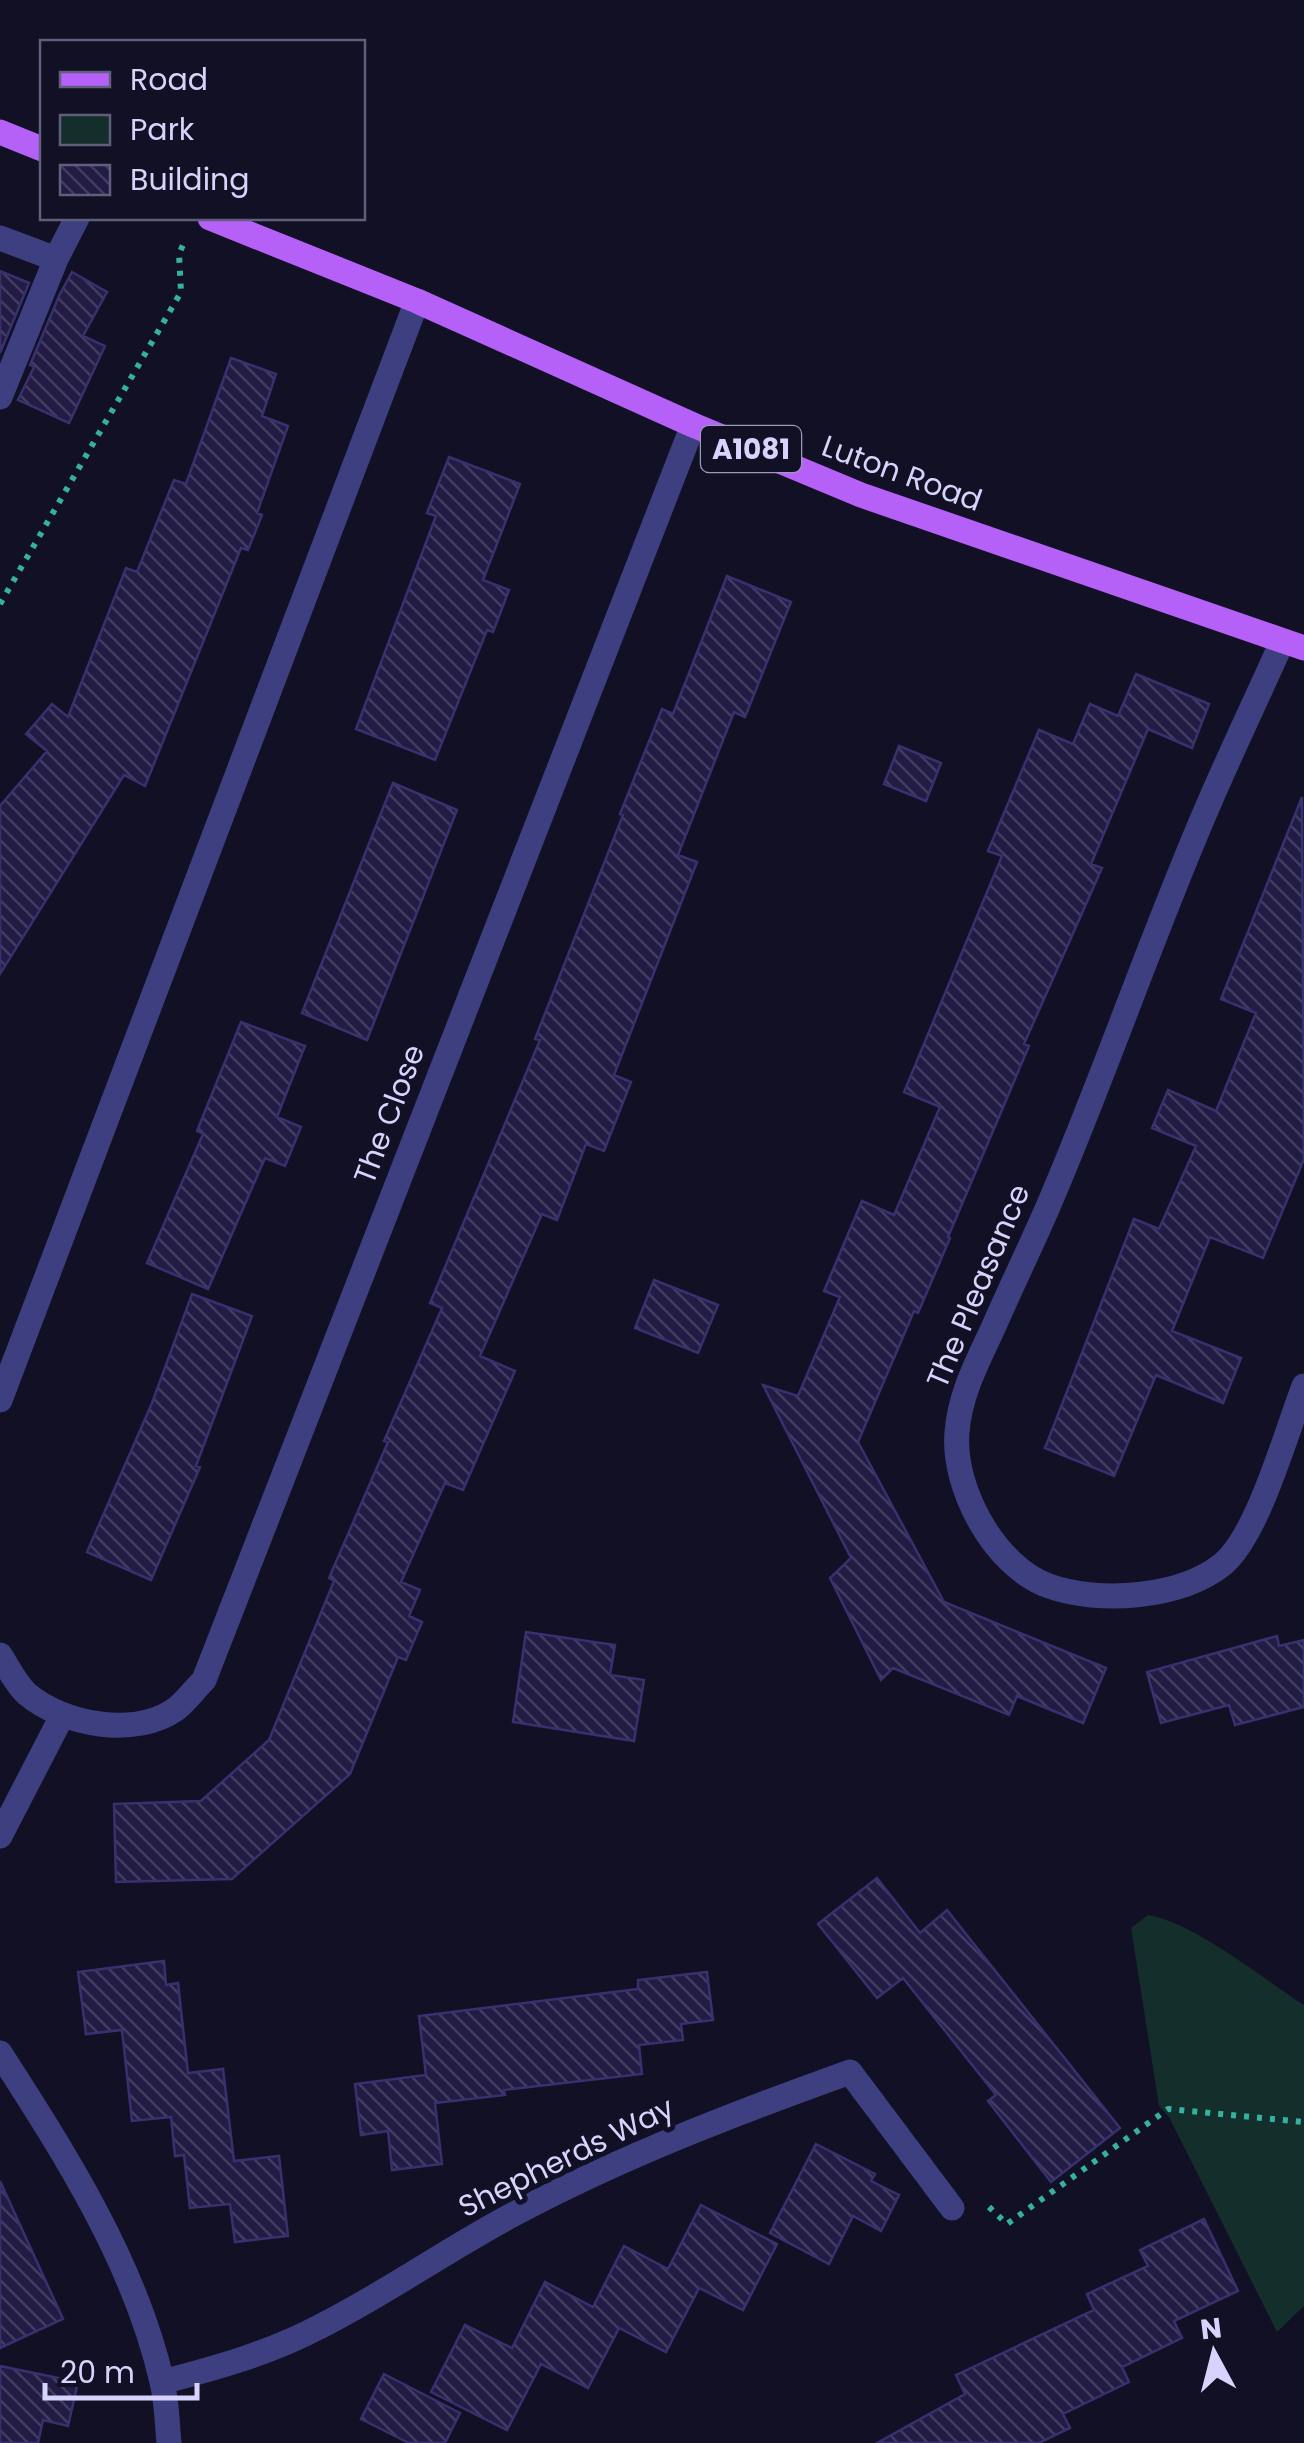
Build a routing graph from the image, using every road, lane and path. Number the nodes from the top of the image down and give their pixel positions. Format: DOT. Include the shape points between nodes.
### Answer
graph roads {
  1 [pos="0,132"];
  2 [pos="40,148"];
  3 [pos="76,220"];
  4 [pos="200,224"];
  5 [pos="0,238"];
  6 [pos="56,259"];
  7 [pos="417,301"];
  8 [pos="1,390"];
  9 [pos="693,426"];
  10 [pos="0,604"];
  11 [pos="1293,645"];
  12 [pos="1304,1386"];
  13 [pos="0,1400"];
  14 [pos="0,1655"];
  15 [pos="62,1716"];
  16 [pos="0,1836"];
  17 [pos="0,2053"];
  18 [pos="1304,2122"];
  19 [pos="952,2208"];
  20 [pos="162,2382"];
  21 [pos="169,2443"];
  1 -- 2 [label="main road"];
  3 -- 6 [label="street"];
  4 -- 7 [label="main road, Luton Road / A1081"];
  4 -- 10 [label="path" via="179,254 181,292"];
  5 -- 6 [label="street"];
  6 -- 8 [label="street"];
  7 -- 9 [label="main road, Luton Road / A1081"];
  7 -- 13 [label="street"];
  9 -- 11 [label="main road, Luton Road / A1081" via="861,495"];
  9 -- 15 [label="street, The Close" via="204,1680 174,1710 132,1725"];
  11 -- 12 [label="street, The Pleasance" via="1207,809 1048,1208 964,1392 956,1436 964,1486 995,1543 1048,1586 1144,1595 1224,1563 1248,1532"];
  14 -- 15 [label="street, The Close" via="25,1692"];
  15 -- 16 [label="street"];
  17 -- 20 [label="street" via="63,2151 125,2269"];
  18 -- 19 [label="path" via="1168,2109 1007,2224 983,2202"];
  19 -- 20 [label="street, Shepherds Way" via="850,2072 566,2188 318,2328 232,2364"];
  20 -- 21 [label="street"];
}
